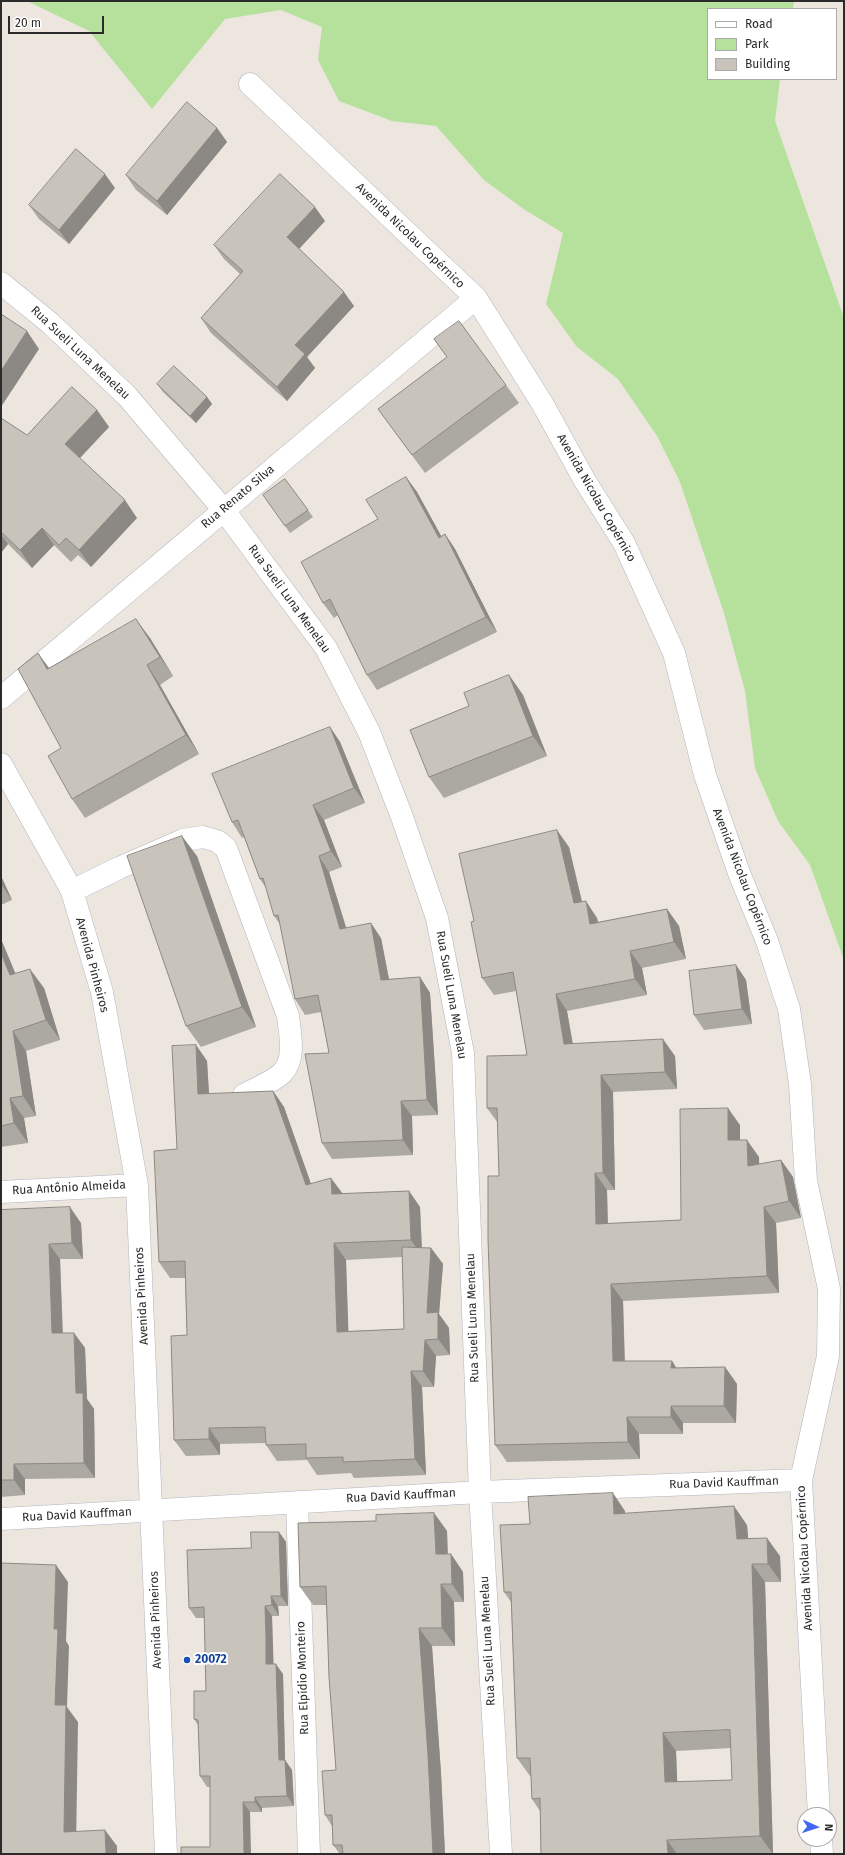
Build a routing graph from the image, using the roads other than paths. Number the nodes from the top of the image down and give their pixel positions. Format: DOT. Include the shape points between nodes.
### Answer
graph roads {
  1 [pos="250,84"];
  2 [pos="1,283"];
  3 [pos="476,298"];
  4 [pos="223,509"];
  5 [pos="1,698"];
  6 [pos="1,764"];
  7 [pos="72,891"];
  8 [pos="244,1095"];
  9 [pos="137,1185"];
  10 [pos="1,1192"];
  11 [pos="801,1480"];
  12 [pos="480,1492"];
  13 [pos="297,1502"];
  14 [pos="152,1511"];
  15 [pos="1,1519"];
  16 [pos="820,1807"];
  17 [pos="166,1854"];
  18 [pos="309,1854"];
  19 [pos="501,1854"];
  1 -- 3 [label="street, Avenida Nicolau Copérnico"];
  2 -- 4 [label="street, Rua Sueli Luna Menelau" via="50,323 127,396"];
  3 -- 4 [label="street, Rua Renato Silva"];
  3 -- 11 [label="street, Avenida Nicolau Copérnico" via="542,403 585,481 624,543 674,653 705,775 739,873 767,941 789,1009 800,1084 806,1181 829,1289 828,1356"];
  4 -- 5 [label="street, Rua Renato Silva"];
  4 -- 12 [label="street, Rua Sueli Luna Menelau" via="326,648 369,732 437,918 463,1053"];
  6 -- 7 [label="street, Avenida Pinheiros"];
  7 -- 8 [label="street" via="183,840 202,837 217,840 226,848 288,1016 291,1039 290,1059 283,1073"];
  7 -- 9 [label="street, Avenida Pinheiros" via="102,992"];
  9 -- 10 [label="street, Rua Antônio Almeida"];
  9 -- 14 [label="street, Avenida Pinheiros"];
  11 -- 12 [label="street, Rua David Kauffman"];
  11 -- 16 [label="street, Avenida Nicolau Copérnico"];
  12 -- 13 [label="street, Rua David Kauffman"];
  12 -- 19 [label="street, Rua Sueli Luna Menelau"];
  13 -- 14 [label="street, Rua David Kauffman"];
  13 -- 18 [label="street, Rua Elpídio Monteiro"];
  14 -- 15 [label="street, Rua David Kauffman"];
  14 -- 17 [label="street, Avenida Pinheiros"];
}
